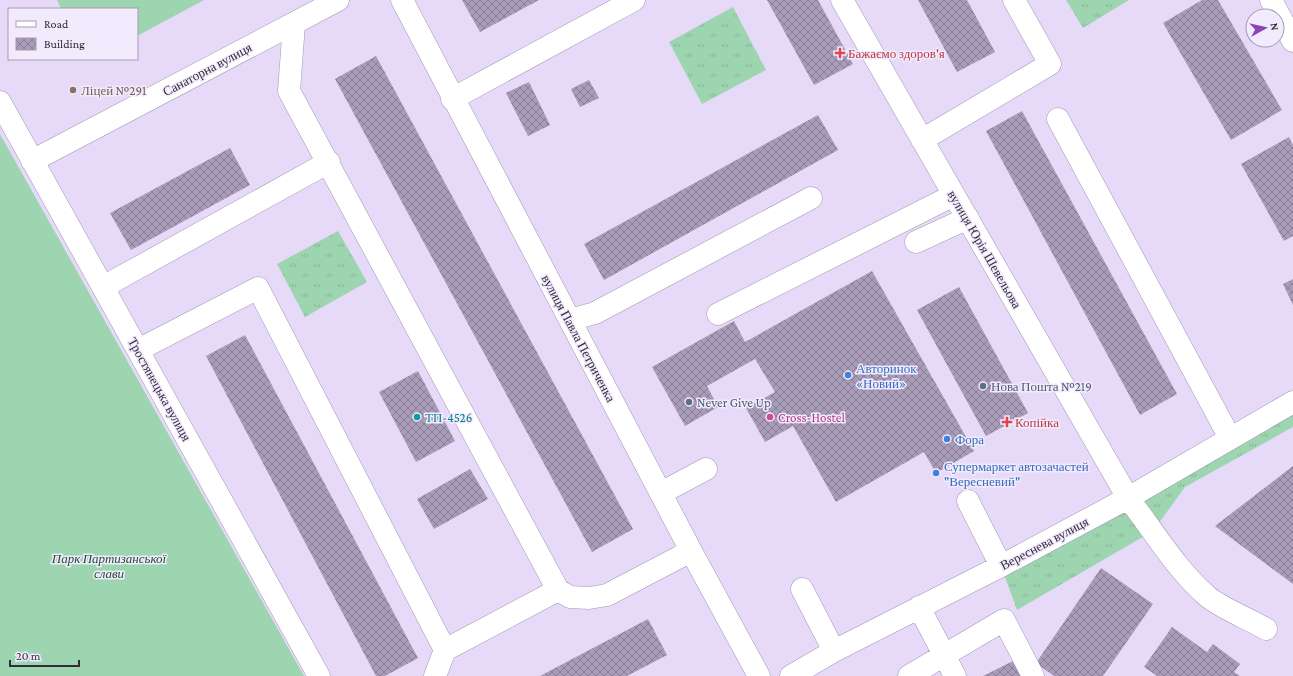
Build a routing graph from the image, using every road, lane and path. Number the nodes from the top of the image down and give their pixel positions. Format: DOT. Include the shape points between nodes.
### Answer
graph roads {
  1 [pos="338,0"];
  2 [pos="402,0"];
  3 [pos="634,0"];
  4 [pos="842,0"];
  5 [pos="1014,0"];
  6 [pos="1271,0"];
  7 [pos="294,24"];
  8 [pos="1293,42"];
  9 [pos="452,98"];
  10 [pos="0,102"];
  11 [pos="1058,119"];
  12 [pos="922,140"];
  13 [pos="32,161"];
  14 [pos="329,162"];
  15 [pos="954,195"];
  16 [pos="811,198"];
  17 [pos="968,218"];
  18 [pos="916,242"];
  19 [pos="103,287"];
  20 [pos="718,314"];
  21 [pos="570,320"];
  22 [pos="138,350"];
  23 [pos="1293,402"];
  24 [pos="1230,438"];
  25 [pos="706,469"];
  26 [pos="661,493"];
  27 [pos="1128,498"];
  28 [pos="968,502"];
  29 [pos="691,551"];
  30 [pos="1001,566"];
  31 [pos="802,589"];
  32 [pos="558,590"];
  33 [pos="919,607"];
  34 [pos="1266,629"];
  35 [pos="445,650"];
  36 [pos="834,651"];
  37 [pos="944,654"];
  38 [pos="319,676"];
  39 [pos="435,676"];
  40 [pos="759,676"];
  41 [pos="791,676"];
  42 [pos="909,676"];
  43 [pos="955,676"];
  44 [pos="1033,676"];
  1 -- 7 [label="street, Санаторна вулиця"];
  2 -- 9 [label="street, вулиця Павла Петриченка"];
  3 -- 9 [label="street"];
  4 -- 12 [label="street, вулиця Юрія Шевельова"];
  5 -- 12 [label="street" via="1050,64"];
  6 -- 8 [label="street"];
  7 -- 13 [label="street, Санаторна вулиця"];
  7 -- 14 [label="street" via="289,91"];
  9 -- 21 [label="street, вулиця Павла Петриченка"];
  10 -- 13 [label="street, Тростянецька вулиця"];
  11 -- 24 [label="street"];
  12 -- 15 [label="street, вулиця Юрія Шевельова"];
  13 -- 19 [label="street, Тростянецька вулиця"];
  14 -- 19 [label="street"];
  14 -- 32 [label="street"];
  15 -- 17 [label="street, вулиця Юрія Шевельова"];
  15 -- 20 [label="street"];
  16 -- 21 [label="street" via="596,313"];
  17 -- 18 [label="street"];
  17 -- 27 [label="street, вулиця Юрія Шевельова"];
  19 -- 22 [label="street, Тростянецька вулиця"];
  21 -- 26 [label="street, вулиця Павла Петриченка"];
  22 -- 35 [label="street" via="258,288"];
  22 -- 38 [label="street, Тростянецька вулиця"];
  23 -- 24 [label="street, Вереснева вулиця"];
  24 -- 27 [label="street, Вереснева вулиця"];
  25 -- 26 [label="street"];
  26 -- 29 [label="street, вулиця Павла Петриченка"];
  27 -- 30 [label="street, Вереснева вулиця"];
  27 -- 34 [label="street, вулиця Юрія Шевельова" via="1174,562 1208,597"];
  28 -- 30 [label="street"];
  29 -- 32 [label="street" via="607,595 589,598 570,597"];
  29 -- 40 [label="street, вулиця Павла Петриченка"];
  30 -- 33 [label="street, Вереснева вулиця"];
  31 -- 36 [label="street"];
  32 -- 35 [label="street"];
  33 -- 36 [label="street, Вереснева вулиця"];
  33 -- 37 [label="street"];
  35 -- 39 [label="street"];
  36 -- 41 [label="street, Вереснева вулиця"];
  37 -- 42 [label="street"];
  37 -- 43 [label="street"];
  37 -- 44 [label="street" via="1004,620"];
}
